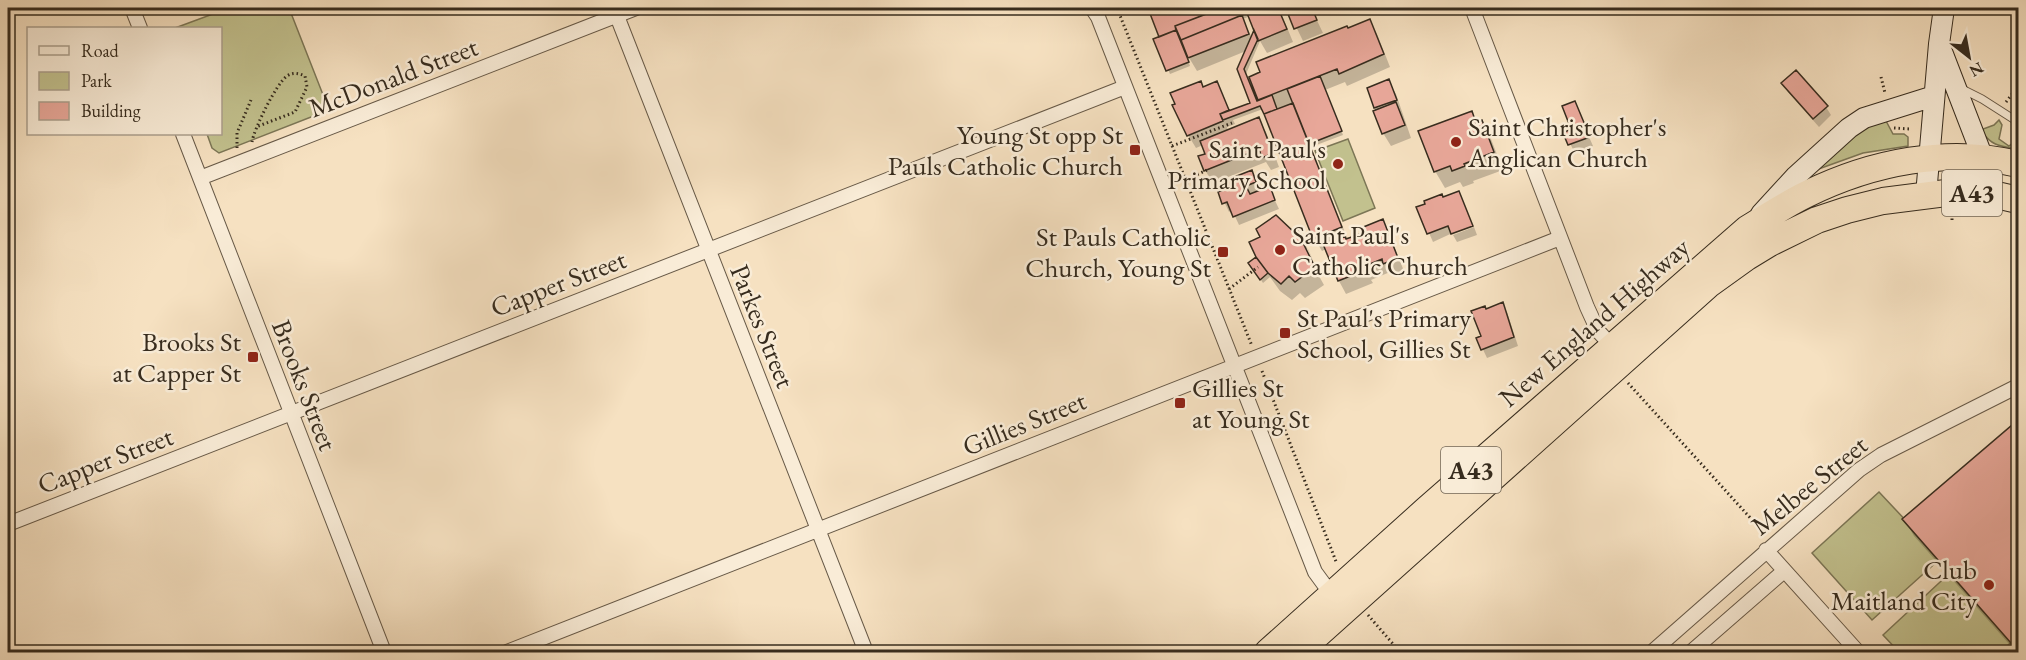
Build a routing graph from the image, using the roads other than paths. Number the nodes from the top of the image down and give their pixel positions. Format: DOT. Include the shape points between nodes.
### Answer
graph roads {
  1 [pos="132,8"];
  2 [pos="636,8"];
  3 [pos="1092,8"];
  4 [pos="1472,8"];
  5 [pos="1944,8"];
  6 [pos="617,16"];
  7 [pos="140,27"];
  8 [pos="1939,44"];
  9 [pos="1955,86"];
  10 [pos="1125,87"];
  11 [pos="1934,96"];
  12 [pos="2019,122"];
  13 [pos="183,135"];
  14 [pos="1929,158"];
  15 [pos="1983,158"];
  16 [pos="2019,164"];
  17 [pos="200,178"];
  18 [pos="1926,195"];
  19 [pos="2019,200"];
  20 [pos="1747,229"];
  21 [pos="1560,238"];
  22 [pos="708,252"];
  23 [pos="1612,346"];
  24 [pos="1235,365"];
  25 [pos="2019,386"];
  26 [pos="290,414"];
  27 [pos="8,524"];
  28 [pos="818,530"];
  29 [pos="1766,550"];
  30 [pos="1784,571"];
  31 [pos="1348,606"];
  32 [pos="1851,650"];
  33 [pos="384,652"];
  34 [pos="507,652"];
  35 [pos="866,652"];
  36 [pos="1268,652"];
  37 [pos="1298,652"];
  38 [pos="1652,652"];
  39 [pos="1691,652"];
  1 -- 7 [label="street"];
  2 -- 6 [label="street, McDonald Street"];
  3 -- 10 [label="street"];
  4 -- 21 [label="street"];
  5 -- 8 [label="main road"];
  6 -- 17 [label="street, McDonald Street"];
  6 -- 22 [label="street, Parkes Street"];
  8 -- 9 [label="main road"];
  8 -- 11 [label="main road"];
  9 -- 12 [label="lane"];
  9 -- 15 [label="main road"];
  10 -- 22 [label="street, Capper Street"];
  10 -- 24 [label="street"];
  11 -- 14 [label="main road"];
  11 -- 20 [label="main road" via="1864,118 1849,128 1795,177"];
  13 -- 17 [label="street, Brooks Street"];
  14 -- 15 [label="highway, New England Highway / A43"];
  14 -- 18 [label="main road"];
  14 -- 20 [label="highway, New England Highway / A43" via="1893,163 1831,183"];
  15 -- 16 [label="highway, New England Highway / A43"];
  17 -- 26 [label="street, Brooks Street"];
  18 -- 19 [label="highway, New England Highway / A43" via="1954,192"];
  18 -- 31 [label="highway, New England Highway / A43" via="1883,201 1817,220 1747,256 1708,285"];
  20 -- 23 [label="highway, New England Highway / A43"];
  21 -- 23 [label="street" via="1598,331"];
  21 -- 24 [label="street, Gillies Street"];
  22 -- 26 [label="street, Capper Street"];
  22 -- 28 [label="street, Parkes Street"];
  23 -- 31 [label="highway, New England Highway / A43"];
  24 -- 28 [label="street, Gillies Street"];
  24 -- 31 [label="street" via="1315,572"];
  25 -- 29 [label="street, Melbee Street" via="1870,462"];
  26 -- 27 [label="street, Capper Street"];
  26 -- 33 [label="street, Brooks Street"];
  28 -- 34 [label="street, Gillies Street"];
  28 -- 35 [label="street, Parkes Street"];
  29 -- 30 [label="street"];
  29 -- 38 [label="street, Melbee Street"];
  30 -- 32 [label="street"];
  30 -- 39 [label="street, Melbee Street"];
  31 -- 36 [label="highway, New England Highway / A43"];
  31 -- 37 [label="highway, New England Highway / A43"];
}
